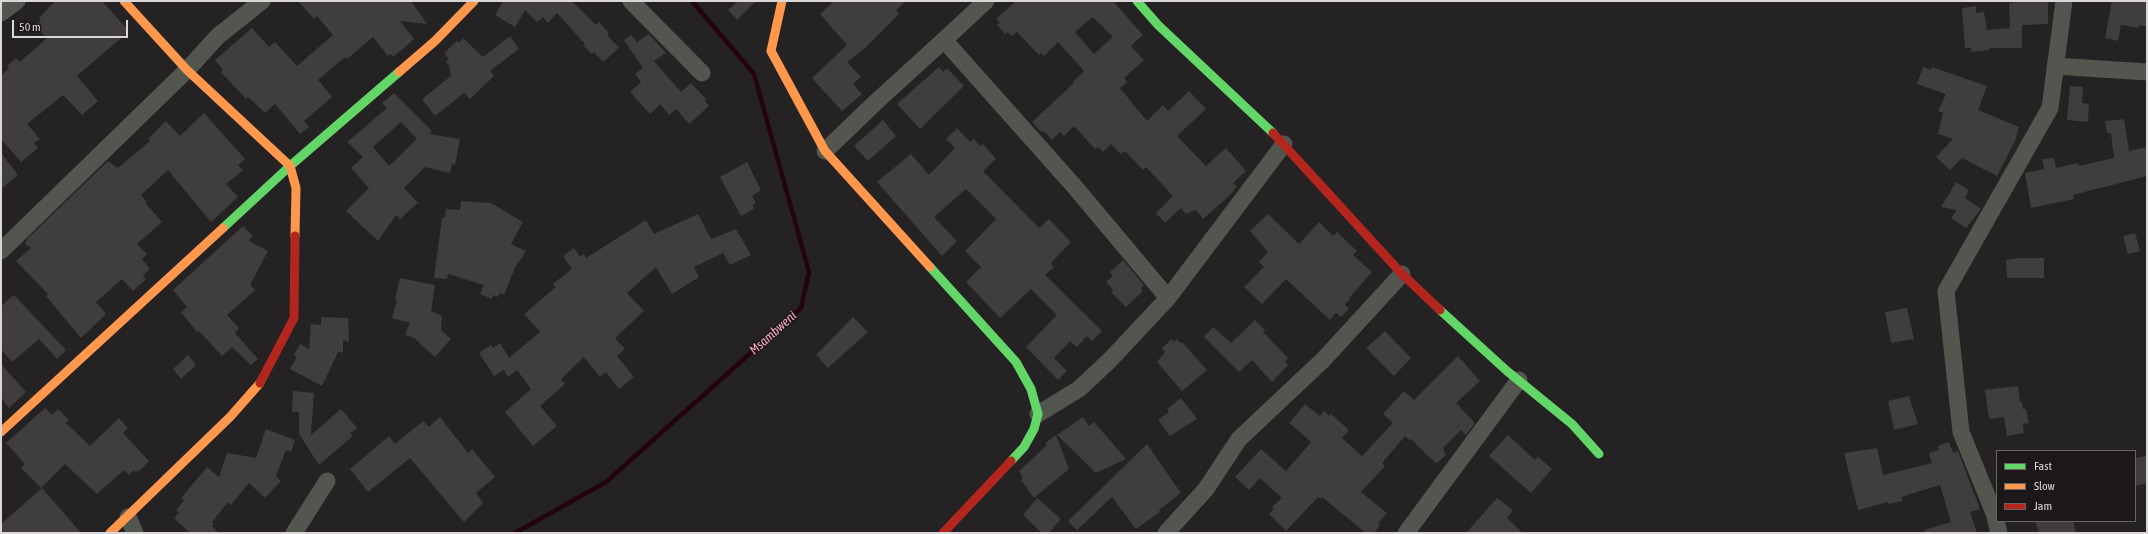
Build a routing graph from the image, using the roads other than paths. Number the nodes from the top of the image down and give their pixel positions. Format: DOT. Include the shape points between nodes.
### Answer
graph roads {
  1 [pos="17,1"];
  2 [pos="124,1"];
  3 [pos="262,1"];
  4 [pos="474,1"];
  5 [pos="631,1"];
  6 [pos="782,1"];
  7 [pos="986,1"];
  8 [pos="1137,1"];
  9 [pos="2064,1"];
  10 [pos="1,13"];
  11 [pos="944,40"];
  12 [pos="2055,66"];
  13 [pos="187,70"];
  14 [pos="2147,72"];
  15 [pos="702,73"];
  16 [pos="1284,144"];
  17 [pos="825,151"];
  18 [pos="290,166"];
  19 [pos="1,251"];
  20 [pos="1402,274"];
  21 [pos="1168,298"];
  22 [pos="1519,380"];
  23 [pos="1038,414"];
  24 [pos="1,432"];
  25 [pos="1599,454"];
  26 [pos="327,481"];
  27 [pos="128,517"];
  28 [pos="1996,521"];
  29 [pos="1996,522"];
  30 [pos="110,533"];
  31 [pos="135,533"];
  32 [pos="294,533"];
  33 [pos="943,533"];
  34 [pos="1166,533"];
  35 [pos="1406,533"];
  36 [pos="1999,533"];
  1 -- 10 [label="street"];
  2 -- 13 [label="street"];
  3 -- 13 [label="street" via="218,36"];
  4 -- 18 [label="street" via="435,41"];
  5 -- 15 [label="street"];
  6 -- 17 [label="street" via="771,51"];
  7 -- 11 [label="street"];
  8 -- 16 [label="street" via="1158,25"];
  9 -- 12 [label="street"];
  11 -- 17 [label="street"];
  11 -- 21 [label="street" via="1074,186"];
  12 -- 14 [label="street"];
  12 -- 28 [label="street" via="2050,108 1946,291 1961,432"];
  13 -- 18 [label="street"];
  13 -- 19 [label="street"];
  16 -- 20 [label="street"];
  16 -- 21 [label="street"];
  17 -- 23 [label="street" via="1016,362 1031,389"];
  18 -- 24 [label="street"];
  18 -- 27 [label="street" via="296,188 294,318 262,381 230,417"];
  20 -- 22 [label="street"];
  20 -- 34 [label="street" via="1323,360 1239,439 1206,489"];
  21 -- 23 [label="street" via="1079,389"];
  22 -- 25 [label="street" via="1572,424"];
  22 -- 35 [label="street"];
  23 -- 33 [label="street" via="1034,429 1024,447"];
  26 -- 32 [label="street"];
  27 -- 30 [label="street"];
  27 -- 31 [label="street"];
  29 -- 36 [label="street"];
}
